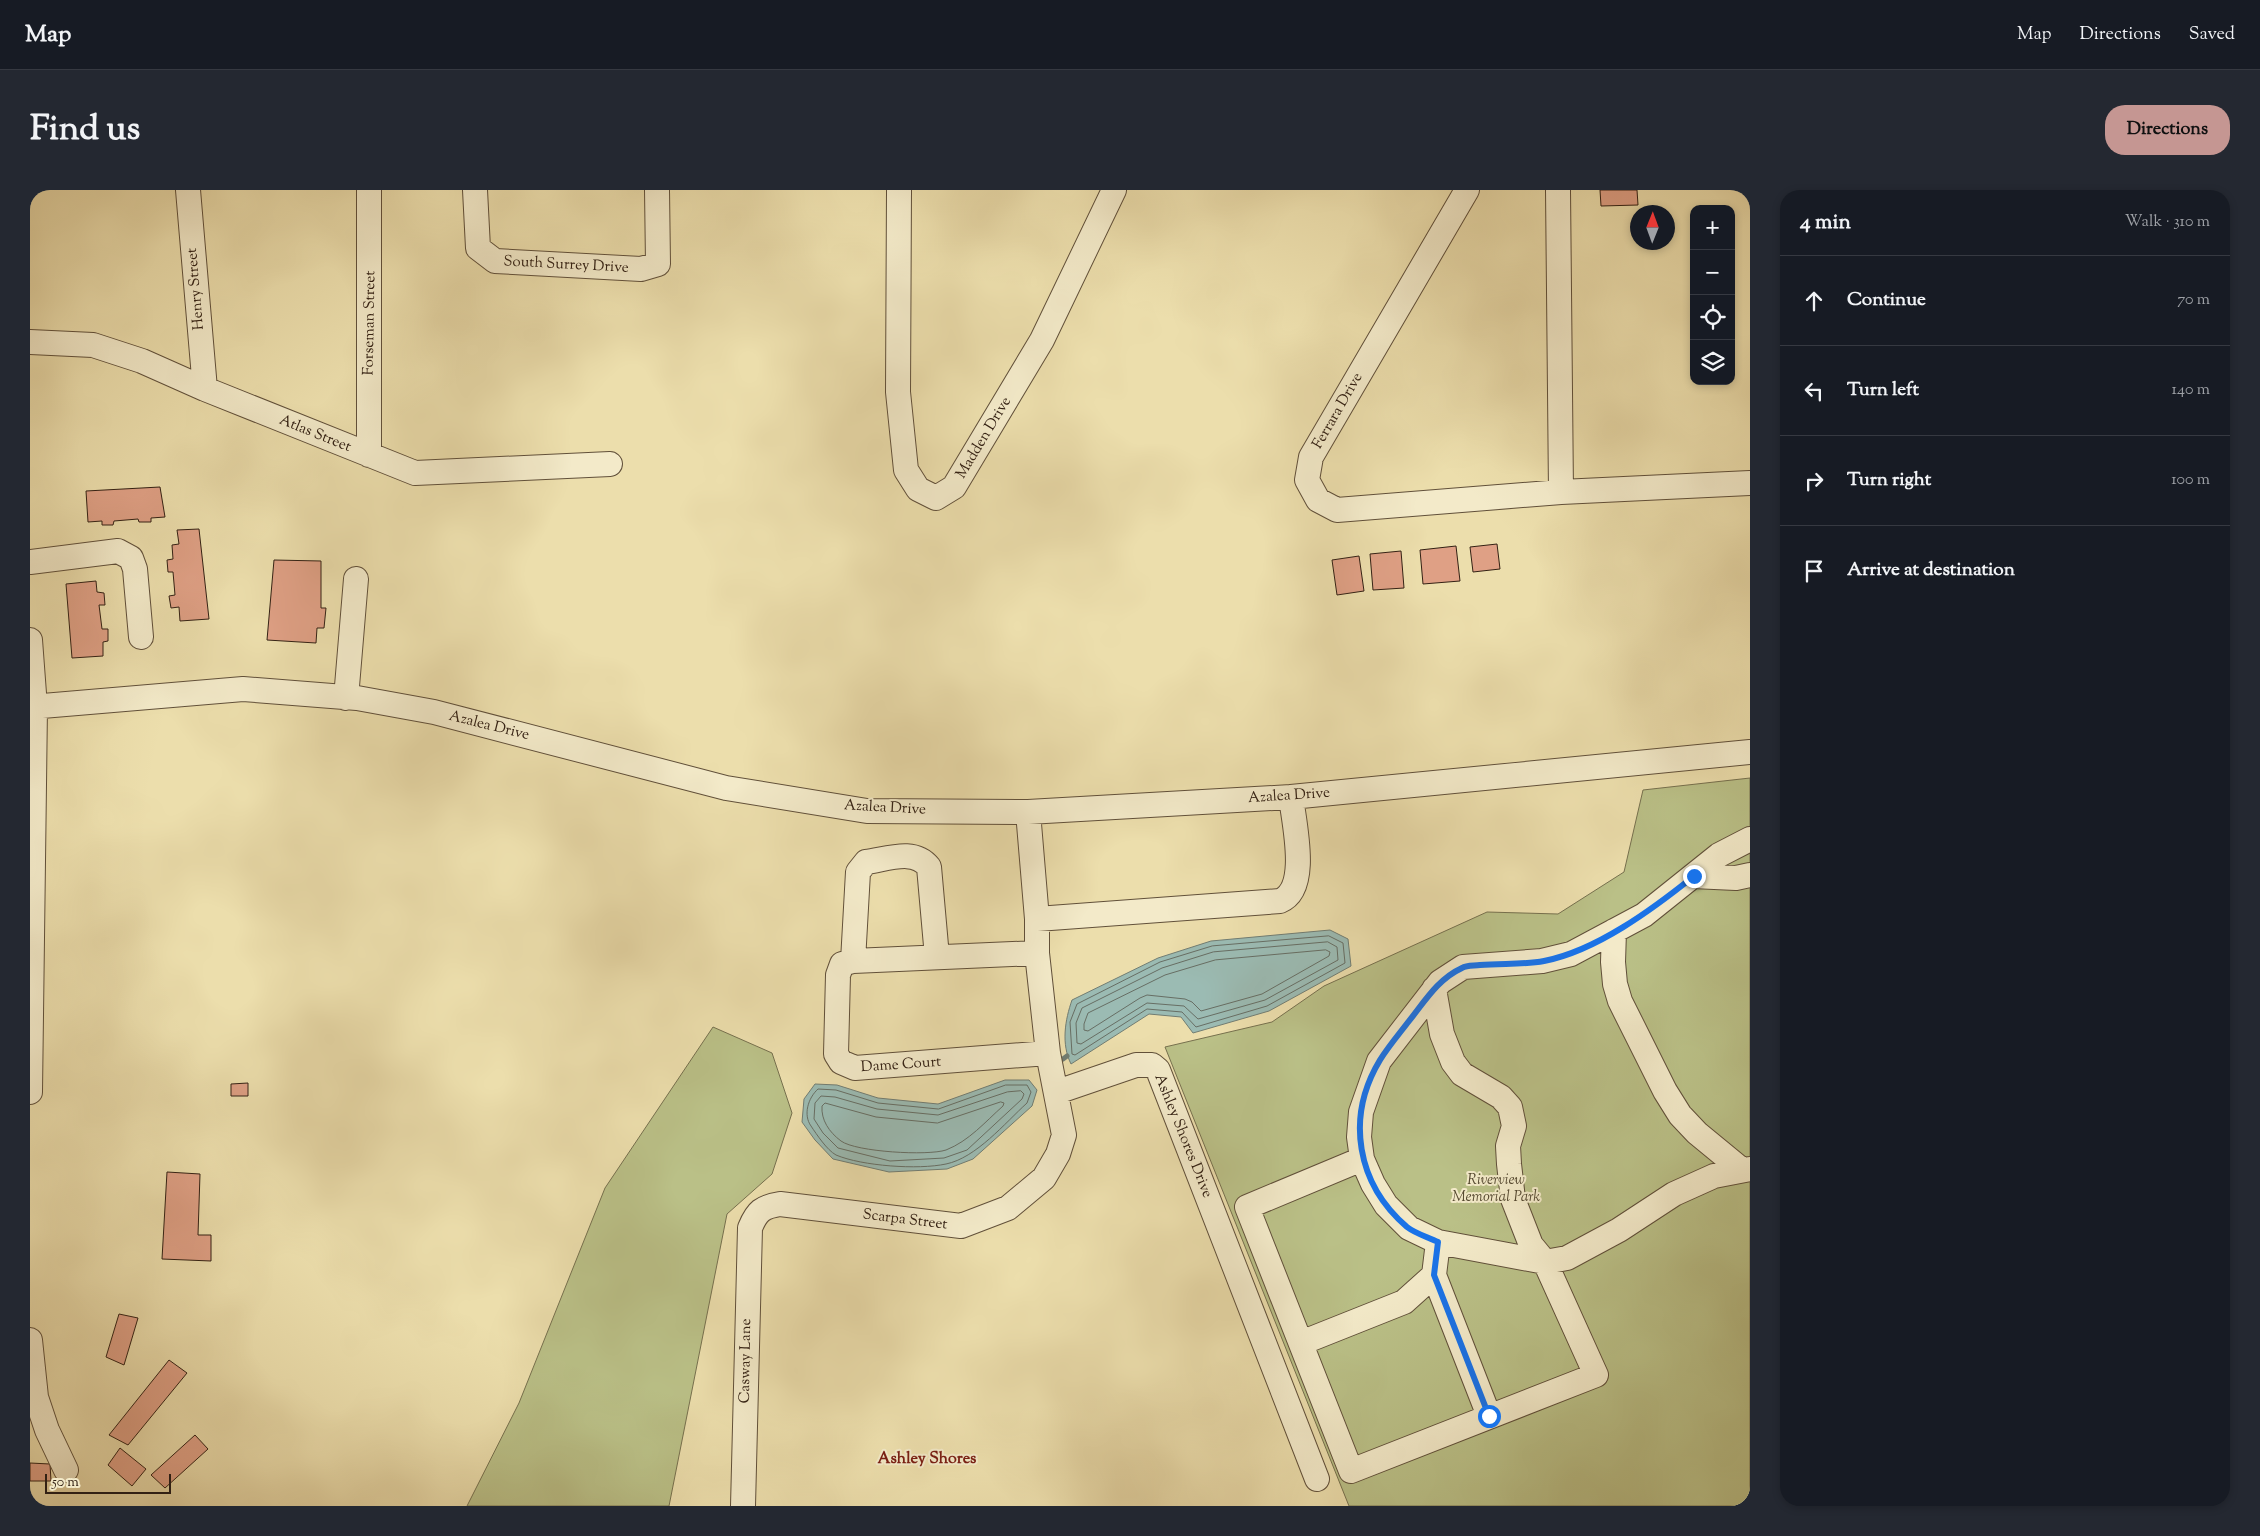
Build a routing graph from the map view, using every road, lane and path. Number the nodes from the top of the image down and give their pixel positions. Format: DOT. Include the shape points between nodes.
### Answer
graph roads {
  1 [pos="188,190"];
  2 [pos="370,190"];
  3 [pos="475,190"];
  4 [pos="657,190"];
  5 [pos="899,190"];
  6 [pos="1114,190"];
  7 [pos="1467,190"];
  8 [pos="1558,190"];
  9 [pos="30,342"];
  10 [pos="205,389"];
  11 [pos="369,455"];
  12 [pos="610,464"];
  13 [pos="1750,483"];
  14 [pos="1561,492"];
  15 [pos="30,562"];
  16 [pos="356,580"];
  17 [pos="141,637"];
  18 [pos="30,640"];
  19 [pos="346,698"];
  20 [pos="32,707"];
  21 [pos="1750,752"];
  22 [pos="1291,797"];
  23 [pos="1028,812"];
  24 [pos="1750,839"];
  25 [pos="1750,875"];
  26 [pos="1694,876"];
  27 [pos="1037,919"];
  28 [pos="1614,931"];
  29 [pos="1037,954"];
  30 [pos="937,957"];
  31 [pos="853,961"];
  32 [pos="1434,989"];
  33 [pos="1048,1053"];
  34 [pos="30,1092"];
  35 [pos="1057,1092"];
  36 [pos="1362,1159"];
  37 [pos="1746,1170"];
  38 [pos="754,1216"];
  39 [pos="1438,1242"];
  40 [pos="1545,1262"];
  41 [pos="1434,1275"];
  42 [pos="30,1340"];
  43 [pos="1301,1343"];
  44 [pos="1489,1416"];
  45 [pos="66,1470"];
  46 [pos="1317,1479"];
  47 [pos="743,1506"];
  1 -- 10 [label="street, Henry Street"];
  2 -- 11 [label="street, Forseman Street"];
  3 -- 4 [label="street, South Surrey Drive" via="478,248 495,261 641,269 658,264"];
  5 -- 6 [label="street, Madden Drive" via="898,392 906,470 918,489 936,498 954,487 1042,340"];
  7 -- 14 [label="street, Ferrara Drive" via="1311,457 1307,480 1318,500 1337,510"];
  8 -- 14 [label="street"];
  9 -- 10 [label="street, Atlas Street" via="93,345 142,361"];
  10 -- 11 [label="street, Atlas Street"];
  11 -- 12 [label="street, Atlas Street" via="415,473"];
  13 -- 14 [label="street, Ferrara Drive"];
  15 -- 17 [label="street" via="118,551 131,558 135,569"];
  16 -- 19 [label="street"];
  18 -- 20 [label="street"];
  19 -- 20 [label="street, Azalea Drive" via="243,689"];
  19 -- 23 [label="street, Azalea Drive" via="434,712 736,790 867,811"];
  20 -- 34 [label="street"];
  21 -- 22 [label="street, Azalea Drive"];
  22 -- 23 [label="street, Azalea Drive"];
  22 -- 27 [label="street" via="1298,874 1287,898"];
  23 -- 27 [label="street"];
  24 -- 26 [label="street" via="1720,855"];
  25 -- 26 [label="street" via="1736,878"];
  26 -- 28 [label="street" via="1644,915"];
  27 -- 29 [label="street"];
  28 -- 32 [label="street" via="1571,954 1542,962 1463,967"];
  28 -- 37 [label="street" via="1613,962 1620,1001 1665,1091 1680,1115 1697,1133"];
  29 -- 30 [label="street"];
  29 -- 33 [label="street"];
  30 -- 31 [label="street"];
  30 -- 31 [label="street" via="929,867 922,859 910,855 866,862 858,872"];
  31 -- 33 [label="street, Dame Court" via="842,964 838,975 836,1054 841,1062 854,1068"];
  32 -- 36 [label="street" via="1379,1061 1361,1112 1359,1137"];
  32 -- 40 [label="street" via="1442,1034 1453,1062 1462,1074 1500,1097 1510,1108 1514,1126 1508,1146 1512,1199 1531,1245"];
  33 -- 35 [label="street"];
  35 -- 38 [label="street, Scarpa Street" via="1064,1135 1058,1154 1044,1178 1008,1208 961,1226 780,1204 766,1207"];
  35 -- 46 [label="street, Ashley Shores Drive" via="1136,1065 1152,1065 1158,1070"];
  36 -- 39 [label="street" via="1386,1206 1409,1228"];
  36 -- 43 [label="street" via="1247,1207"];
  37 -- 40 [label="street" via="1714,1176 1682,1190 1567,1258"];
  38 -- 47 [label="street, Casway Lane" via="750,1228"];
  39 -- 40 [label="street"];
  39 -- 41 [label="street"];
  40 -- 44 [label="street" via="1596,1375"];
  41 -- 43 [label="street" via="1404,1302"];
  41 -- 44 [label="street"];
  42 -- 45 [label="street" via="36,1398"];
  43 -- 44 [label="street" via="1351,1471"];
}
